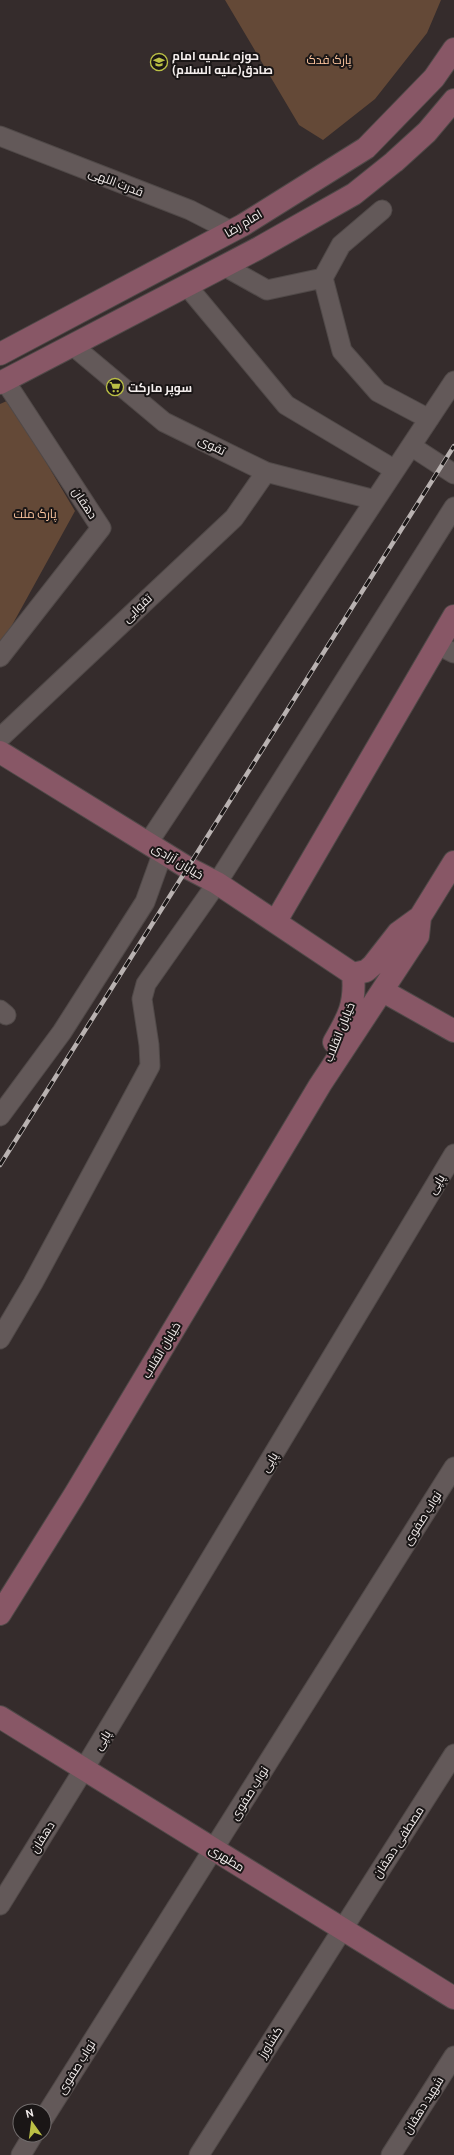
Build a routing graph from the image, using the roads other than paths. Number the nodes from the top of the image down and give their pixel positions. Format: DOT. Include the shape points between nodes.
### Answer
graph roads {
  1 [pos="454,49"];
  2 [pos="454,100"];
  3 [pos="0,136"];
  4 [pos="382,210"];
  5 [pos="231,231"];
  6 [pos="224,266"];
  7 [pos="323,278"];
  8 [pos="187,286"];
  9 [pos="72,345"];
  10 [pos="0,354"];
  11 [pos="454,381"];
  12 [pos="2,382"];
  13 [pos="429,419"];
  14 [pos="411,446"];
  15 [pos="395,470"];
  16 [pos="266,472"];
  17 [pos="454,474"];
  18 [pos="375,500"];
  19 [pos="454,508"];
  20 [pos="454,616"];
  21 [pos="446,649"];
  22 [pos="0,656"];
  23 [pos="0,738"];
  24 [pos="0,752"];
  25 [pos="156,847"];
  26 [pos="454,862"];
  27 [pos="218,883"];
  28 [pos="420,917"];
  29 [pos="276,922"];
  30 [pos="353,974"];
  31 [pos="383,991"];
  32 [pos="454,1031"];
  33 [pos="320,1085"];
  34 [pos="0,1116"];
  35 [pos="454,1154"];
  36 [pos="0,1339"];
  37 [pos="454,1467"];
  38 [pos="0,1614"];
  39 [pos="0,1717"];
  40 [pos="454,1754"];
  41 [pos="84,1769"];
  42 [pos="213,1849"];
  43 [pos="0,1905"];
  44 [pos="342,1929"];
  45 [pos="454,1998"];
  46 [pos="454,2056"];
  47 [pos="52,2105"];
  48 [pos="29,2143"];
  49 [pos="21,2155"];
  50 [pos="199,2155"];
  51 [pos="391,2155"];
  1 -- 5 [label="main road, امام رضا" via="434,78 366,148"];
  2 -- 6 [label="main road" via="427,132 354,194 307,223"];
  3 -- 5 [label="street, قدرت اللهی" via="190,210"];
  4 -- 7 [label="street" via="341,245"];
  5 -- 10 [label="main road, امام رضا"];
  6 -- 7 [label="street" via="267,290"];
  6 -- 8 [label="main road"];
  7 -- 13 [label="street" via="342,351 378,392"];
  8 -- 9 [label="main road"];
  8 -- 15 [label="street" via="286,405"];
  9 -- 12 [label="main road"];
  9 -- 16 [label="street, تقوی" via="164,422"];
  11 -- 13 [label="street"];
  12 -- 22 [label="street, دهقان" via="101,528"];
  13 -- 14 [label="street"];
  14 -- 15 [label="street"];
  14 -- 17 [label="street"];
  15 -- 18 [label="street"];
  16 -- 18 [label="street, تقوی"];
  16 -- 23 [label="street, تقوایی" via="234,518"];
  18 -- 25 [label="street"];
  19 -- 27 [label="street"];
  20 -- 21 [label="main road"];
  21 -- 29 [label="main road"];
  24 -- 25 [label="main road, خیابان آزادی"];
  25 -- 27 [label="main road, خیابان آزادی" via="188,868"];
  25 -- 34 [label="street" via="145,902 62,1032"];
  26 -- 28 [label="main road, خیابان انقلاب"];
  27 -- 29 [label="main road, خیابان آزادی"];
  27 -- 36 [label="street" via="146,984 142,999 150,1066"];
  28 -- 30 [label="main road, خیابان انقلاب" via="398,933 373,966 366,971"];
  28 -- 31 [label="main road, خیابان انقلاب" via="418,936"];
  29 -- 30 [label="main road, خیابان آزادی"];
  30 -- 33 [label="main road, خیابان انقلاب" via="352,1006 332,1046"];
  31 -- 32 [label="main road"];
  31 -- 33 [label="main road, خیابان انقلاب"];
  33 -- 38 [label="main road, خیابان انقلاب" via="75,1494"];
  35 -- 41 [label="street, پاپی"];
  37 -- 42 [label="street, نواب صفوی"];
  39 -- 41 [label="main road, مطهری"];
  40 -- 44 [label="street, مصطفی دهقان"];
  41 -- 42 [label="main road, مطهری"];
  41 -- 43 [label="street, دهقان"];
  42 -- 44 [label="main road, مطهری"];
  42 -- 47 [label="street, نواب صفوی"];
  44 -- 45 [label="main road, مطهری"];
  44 -- 50 [label="street, کشاورز"];
  46 -- 51 [label="street, شهید دهقان"];
  48 -- 49 [label="street"];
}
